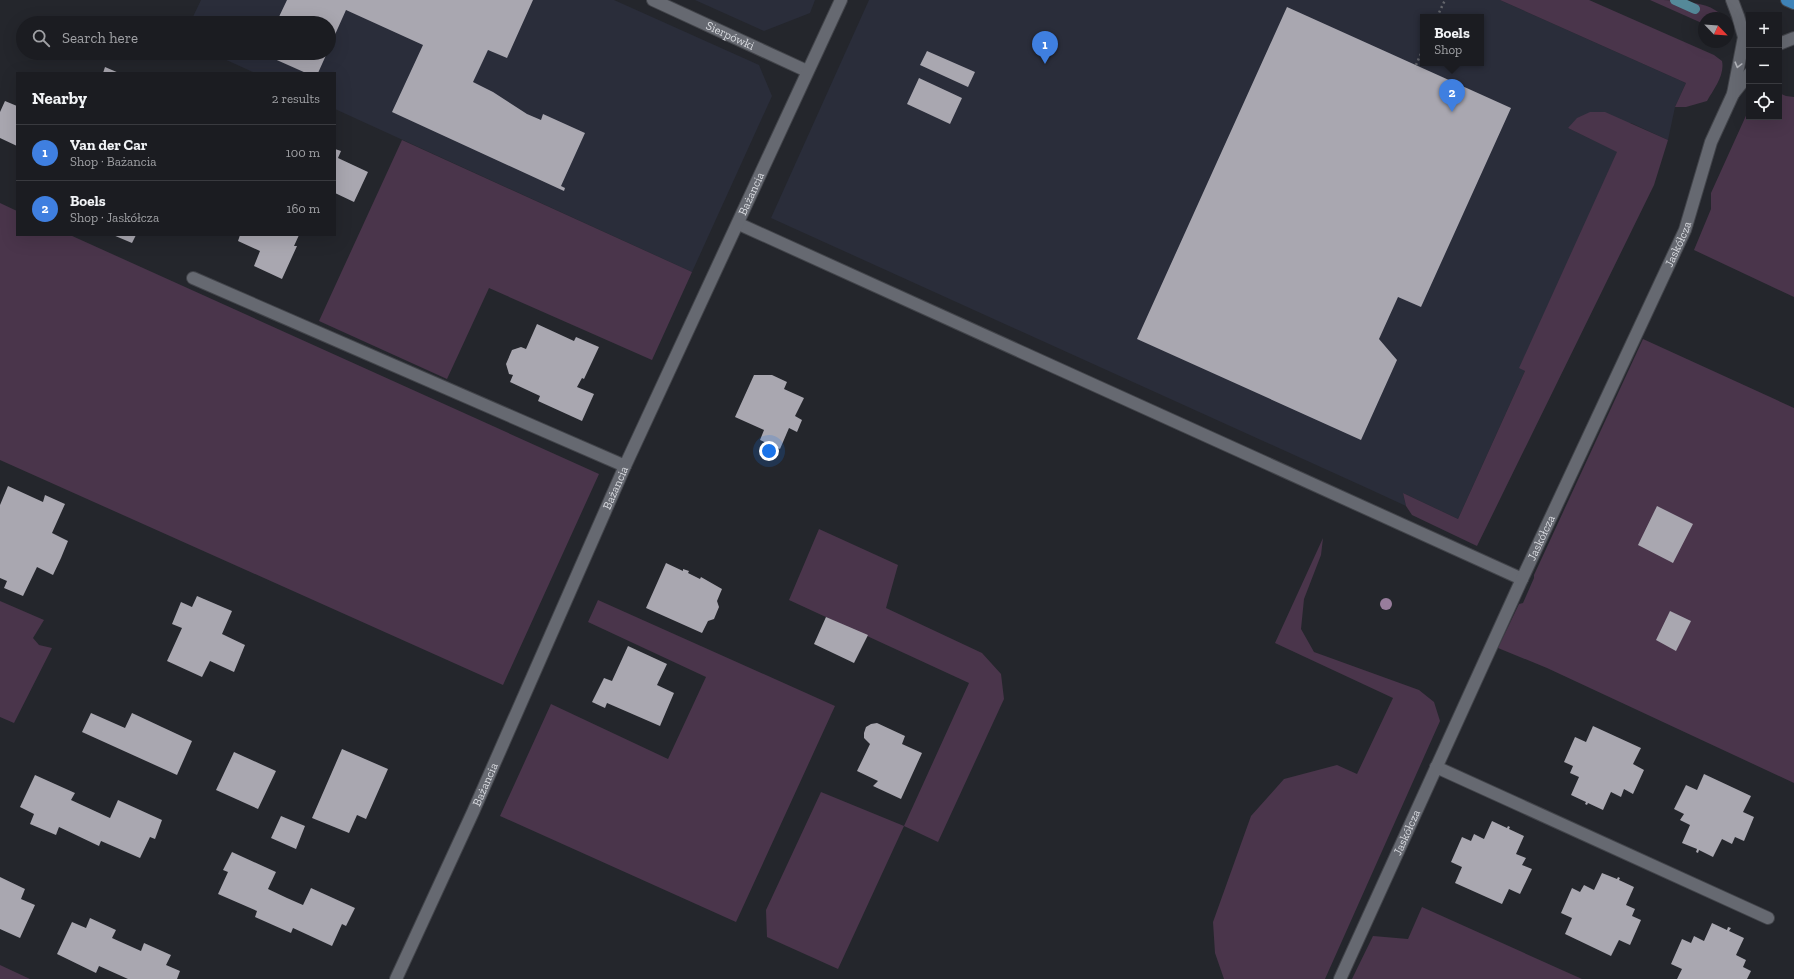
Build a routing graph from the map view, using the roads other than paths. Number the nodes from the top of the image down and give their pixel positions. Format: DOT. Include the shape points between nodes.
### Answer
graph roads {
  1 [pos="653,0"];
  2 [pos="840,0"];
  3 [pos="1732,0"];
  4 [pos="1788,0"];
  5 [pos="1794,3"];
  6 [pos="1794,38"];
  7 [pos="1782,43"];
  8 [pos="807,71"];
  9 [pos="1746,78"];
  10 [pos="1733,94"];
  11 [pos="739,224"];
  12 [pos="193,278"];
  13 [pos="625,466"];
  14 [pos="1522,579"];
  15 [pos="1436,767"];
  16 [pos="1768,918"];
  17 [pos="396,979"];
  18 [pos="1340,979"];
  1 -- 8 [label="street, Sierpówki"];
  2 -- 8 [label="street, Bażancia"];
  3 -- 10 [label="street, Jaskółcza, one-way" via="1744,38"];
  4 -- 5 [label="main road"];
  6 -- 7 [label="street"];
  8 -- 11 [label="street, Bażancia"];
  9 -- 10 [label="street, Jaskółcza"];
  10 -- 14 [label="street, Jaskółcza" via="1711,142 1685,230"];
  11 -- 13 [label="street, Bażancia"];
  11 -- 14 [label="street"];
  12 -- 13 [label="street"];
  13 -- 17 [label="street, Bażancia" via="473,812"];
  14 -- 15 [label="street, Jaskółcza"];
  15 -- 16 [label="street"];
  15 -- 18 [label="street, Jaskółcza"];
}
